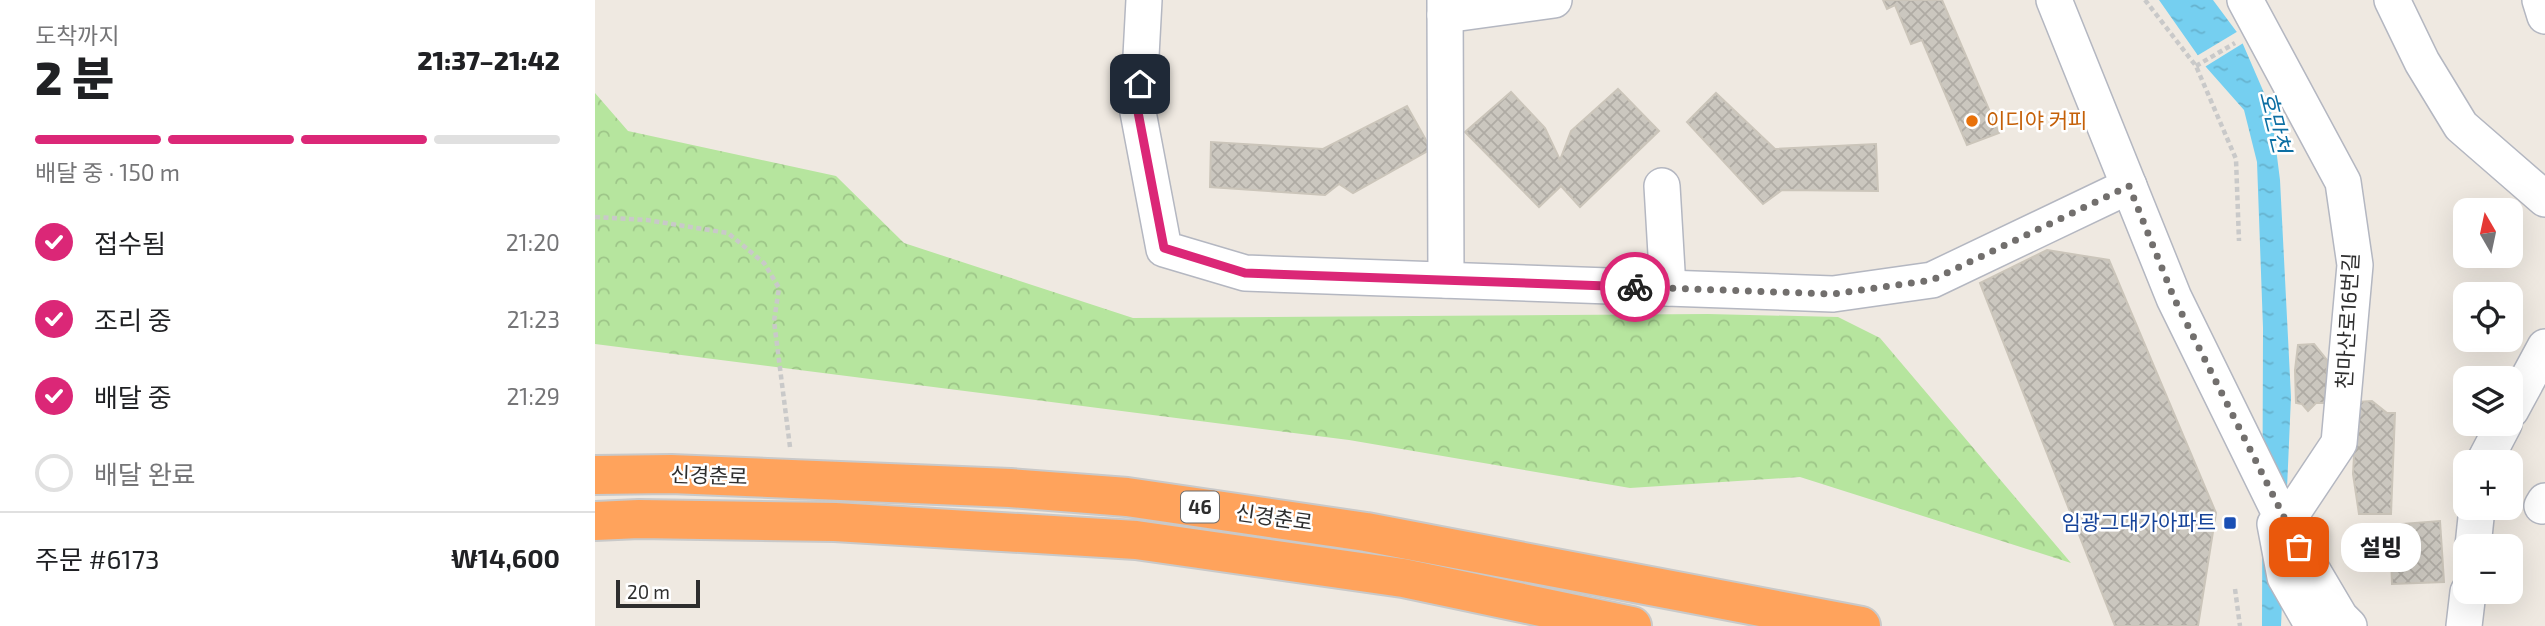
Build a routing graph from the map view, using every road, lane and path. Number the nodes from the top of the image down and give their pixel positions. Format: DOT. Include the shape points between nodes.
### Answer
graph roads {
  1 [pos="1144,0"];
  2 [pos="1554,0"];
  3 [pos="2054,0"];
  4 [pos="2145,0"];
  5 [pos="2245,0"];
  6 [pos="2392,0"];
  7 [pos="2540,0"];
  8 [pos="1445,7"];
  9 [pos="2545,16"];
  10 [pos="2242,38"];
  11 [pos="2198,65"];
  12 [pos="1662,186"];
  13 [pos="2129,186"];
  14 [pos="2545,199"];
  15 [pos="595,217"];
  16 [pos="2239,241"];
  17 [pos="1445,280"];
  18 [pos="1668,288"];
  19 [pos="2545,347"];
  20 [pos="2536,386"];
  21 [pos="2523,398"];
  22 [pos="595,475"];
  23 [pos="796,479"];
  24 [pos="2270,493"];
  25 [pos="595,521"];
  26 [pos="2285,524"];
  27 [pos="2235,589"];
  28 [pos="2467,604"];
  29 [pos="1632,626"];
  30 [pos="1861,626"];
  31 [pos="2240,626"];
  32 [pos="2313,626"];
  33 [pos="2349,626"];
  34 [pos="2464,626"];
  1 -- 17 [label="street" via="1138,112 1164,248 1245,273"];
  2 -- 8 [label="street"];
  3 -- 13 [label="street"];
  4 -- 11 [label="path"];
  5 -- 26 [label="street, 천마산로16번길" via="2343,183 2355,265 2339,443"];
  6 -- 14 [label="street" via="2461,126"];
  7 -- 9 [label="street"];
  8 -- 17 [label="street"];
  10 -- 11 [label="path"];
  11 -- 16 [label="path" via="2236,159"];
  12 -- 18 [label="street"];
  13 -- 18 [label="street" via="1932,280 1833,294"];
  13 -- 24 [label="street" via="2174,298"];
  15 -- 23 [label="path" via="728,233 764,263 779,288 774,321"];
  17 -- 18 [label="street"];
  19 -- 20 [label="street"];
  20 -- 21 [label="street"];
  22 -- 23 [label="highway, 신경춘로 / 46"];
  23 -- 30 [label="highway, 신경춘로 / 46" via="1141,499 1366,532"];
  24 -- 26 [label="street"];
  24 -- 32 [label="street" via="2285,577"];
  25 -- 29 [label="highway, 신경춘로 / 46" via="835,522 1136,540 1403,578"];
  26 -- 33 [label="street"];
  27 -- 31 [label="path"];
  28 -- 34 [label="street"];
}
